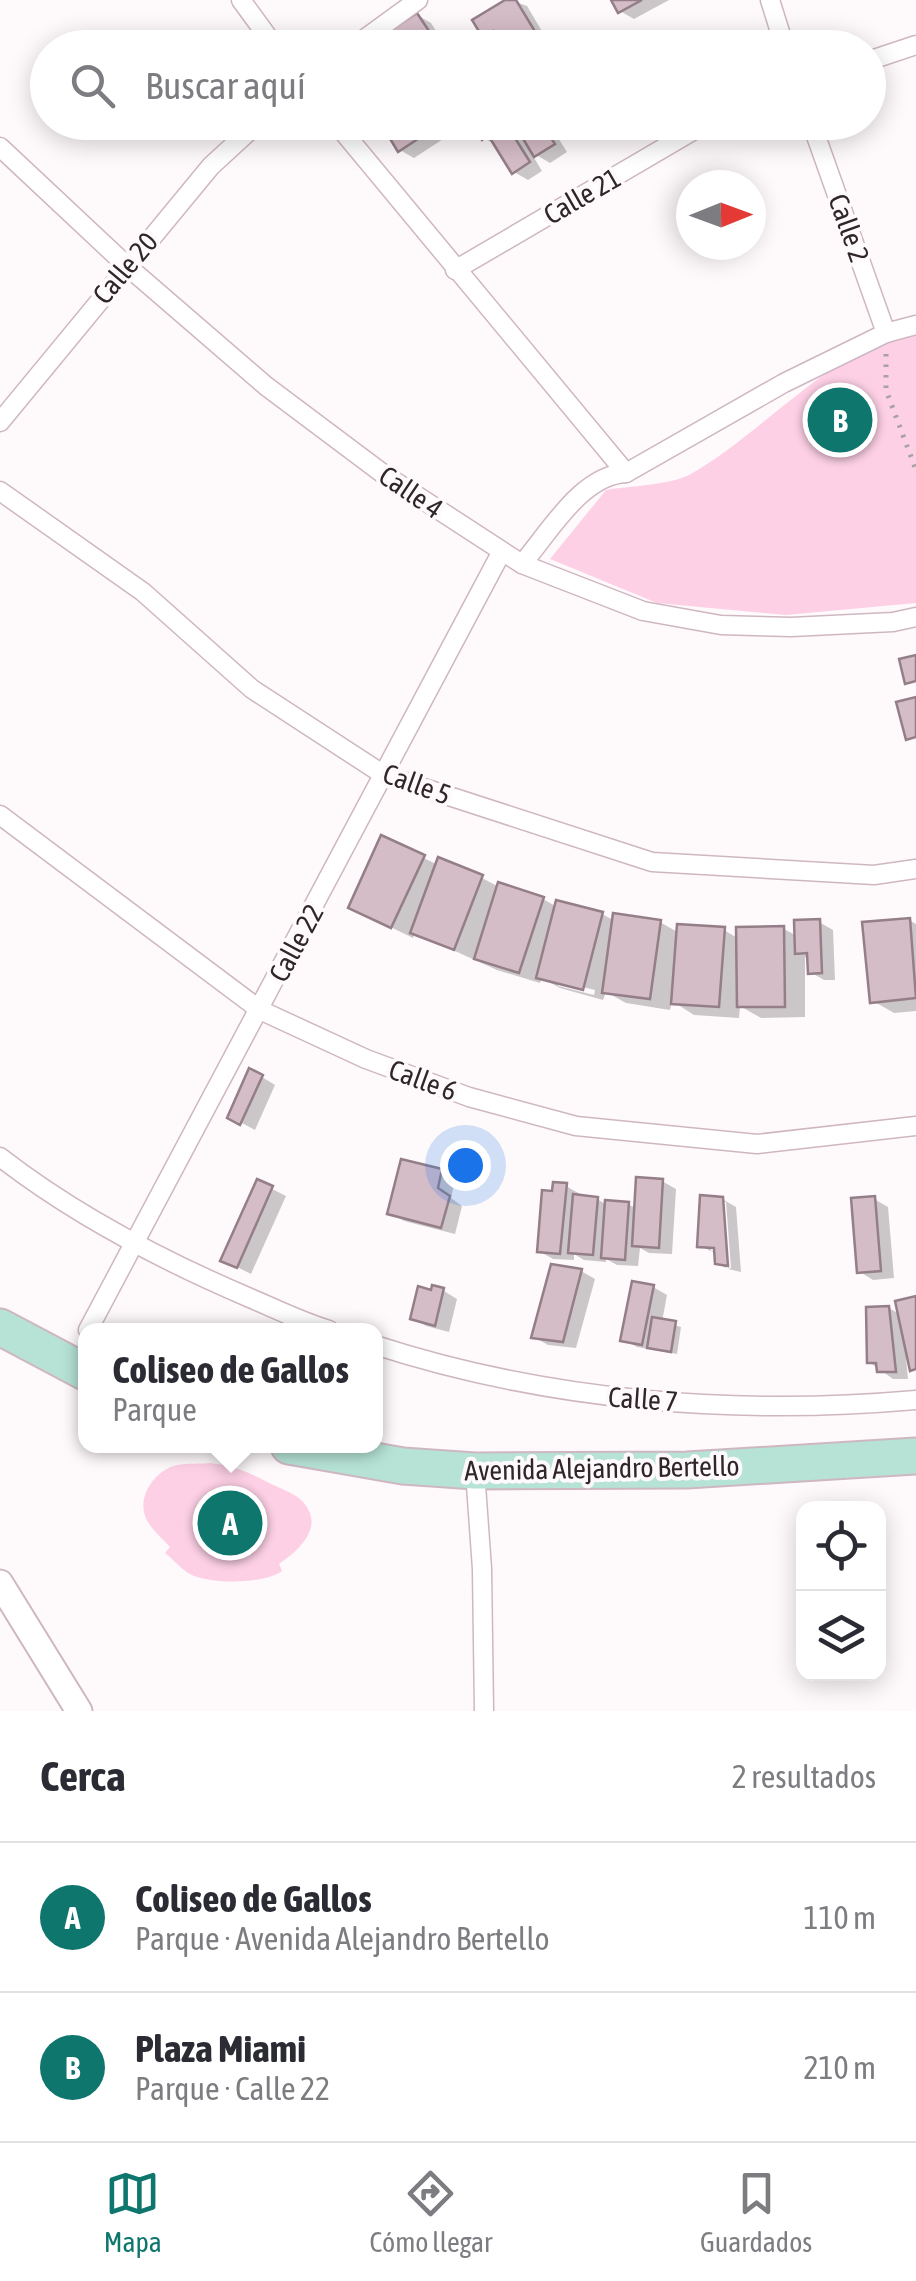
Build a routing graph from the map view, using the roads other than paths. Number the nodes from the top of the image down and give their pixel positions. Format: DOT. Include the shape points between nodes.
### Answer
graph roads {
  1 [pos="240,0"];
  2 [pos="418,0"];
  3 [pos="770,0"];
  4 [pos="262,30"];
  5 [pos="377,30"];
  6 [pos="779,30"];
  7 [pos="916,45"];
  8 [pos="886,56"];
  9 [pos="239,140"];
  10 [pos="350,140"];
  11 [pos="677,140"];
  12 [pos="817,140"];
  13 [pos="0,147"];
  14 [pos="126,266"];
  15 [pos="455,270"];
  16 [pos="916,326"];
  17 [pos="886,332"];
  18 [pos="0,422"];
  19 [pos="626,472"];
  20 [pos="0,491"];
  21 [pos="501,553"];
  22 [pos="522,564"];
  23 [pos="916,617"];
  24 [pos="384,776"];
  25 [pos="0,815"];
  26 [pos="916,869"];
  27 [pos="260,1010"];
  28 [pos="916,1126"];
  29 [pos="0,1156"];
  30 [pos="134,1244"];
  31 [pos="96,1323"];
  32 [pos="312,1323"];
  33 [pos="0,1327"];
  34 [pos="383,1347"];
  35 [pos="78,1350"];
  36 [pos="916,1400"];
  37 [pos="329,1453"];
  38 [pos="916,1456"];
  39 [pos="476,1472"];
  40 [pos="0,1584"];
  41 [pos="70,1708"];
  42 [pos="484,1711"];
  1 -- 4 [label="street"];
  2 -- 5 [label="street"];
  3 -- 6 [label="street"];
  7 -- 8 [label="street"];
  9 -- 14 [label="street, Calle 20"];
  10 -- 15 [label="street"];
  11 -- 15 [label="street, Calle 21"];
  12 -- 17 [label="street, Calle 2"];
  13 -- 14 [label="street, Calle 4"];
  14 -- 18 [label="street, Calle 20"];
  14 -- 21 [label="street, Calle 4" via="266,386"];
  15 -- 19 [label="street"];
  16 -- 17 [label="street"];
  17 -- 19 [label="street"];
  19 -- 22 [label="street" via="612,473 578,497"];
  20 -- 24 [label="street, Calle 5" via="143,592 252,689"];
  21 -- 22 [label="street, Calle 4"];
  21 -- 24 [label="street, Calle 22"];
  22 -- 23 [label="street, Calle 4" via="643,611 721,625"];
  24 -- 26 [label="street, Calle 5" via="652,862 874,874"];
  24 -- 27 [label="street, Calle 22"];
  25 -- 27 [label="street, Calle 6"];
  27 -- 28 [label="street, Calle 6" via="366,1060 576,1126 757,1144"];
  27 -- 30 [label="street, Calle 22"];
  29 -- 30 [label="street"];
  30 -- 31 [label="street, Calle 22"];
  30 -- 32 [label="street"];
  33 -- 35 [label="main road"];
  34 -- 36 [label="street, Calle 7" via="487,1378 589,1395 855,1406"];
  37 -- 39 [label="main road, Avenida Alejandro Bertello"];
  38 -- 39 [label="main road, Avenida Alejandro Bertello" via="687,1470"];
  39 -- 42 [label="street"];
  40 -- 41 [label="street"];
}
